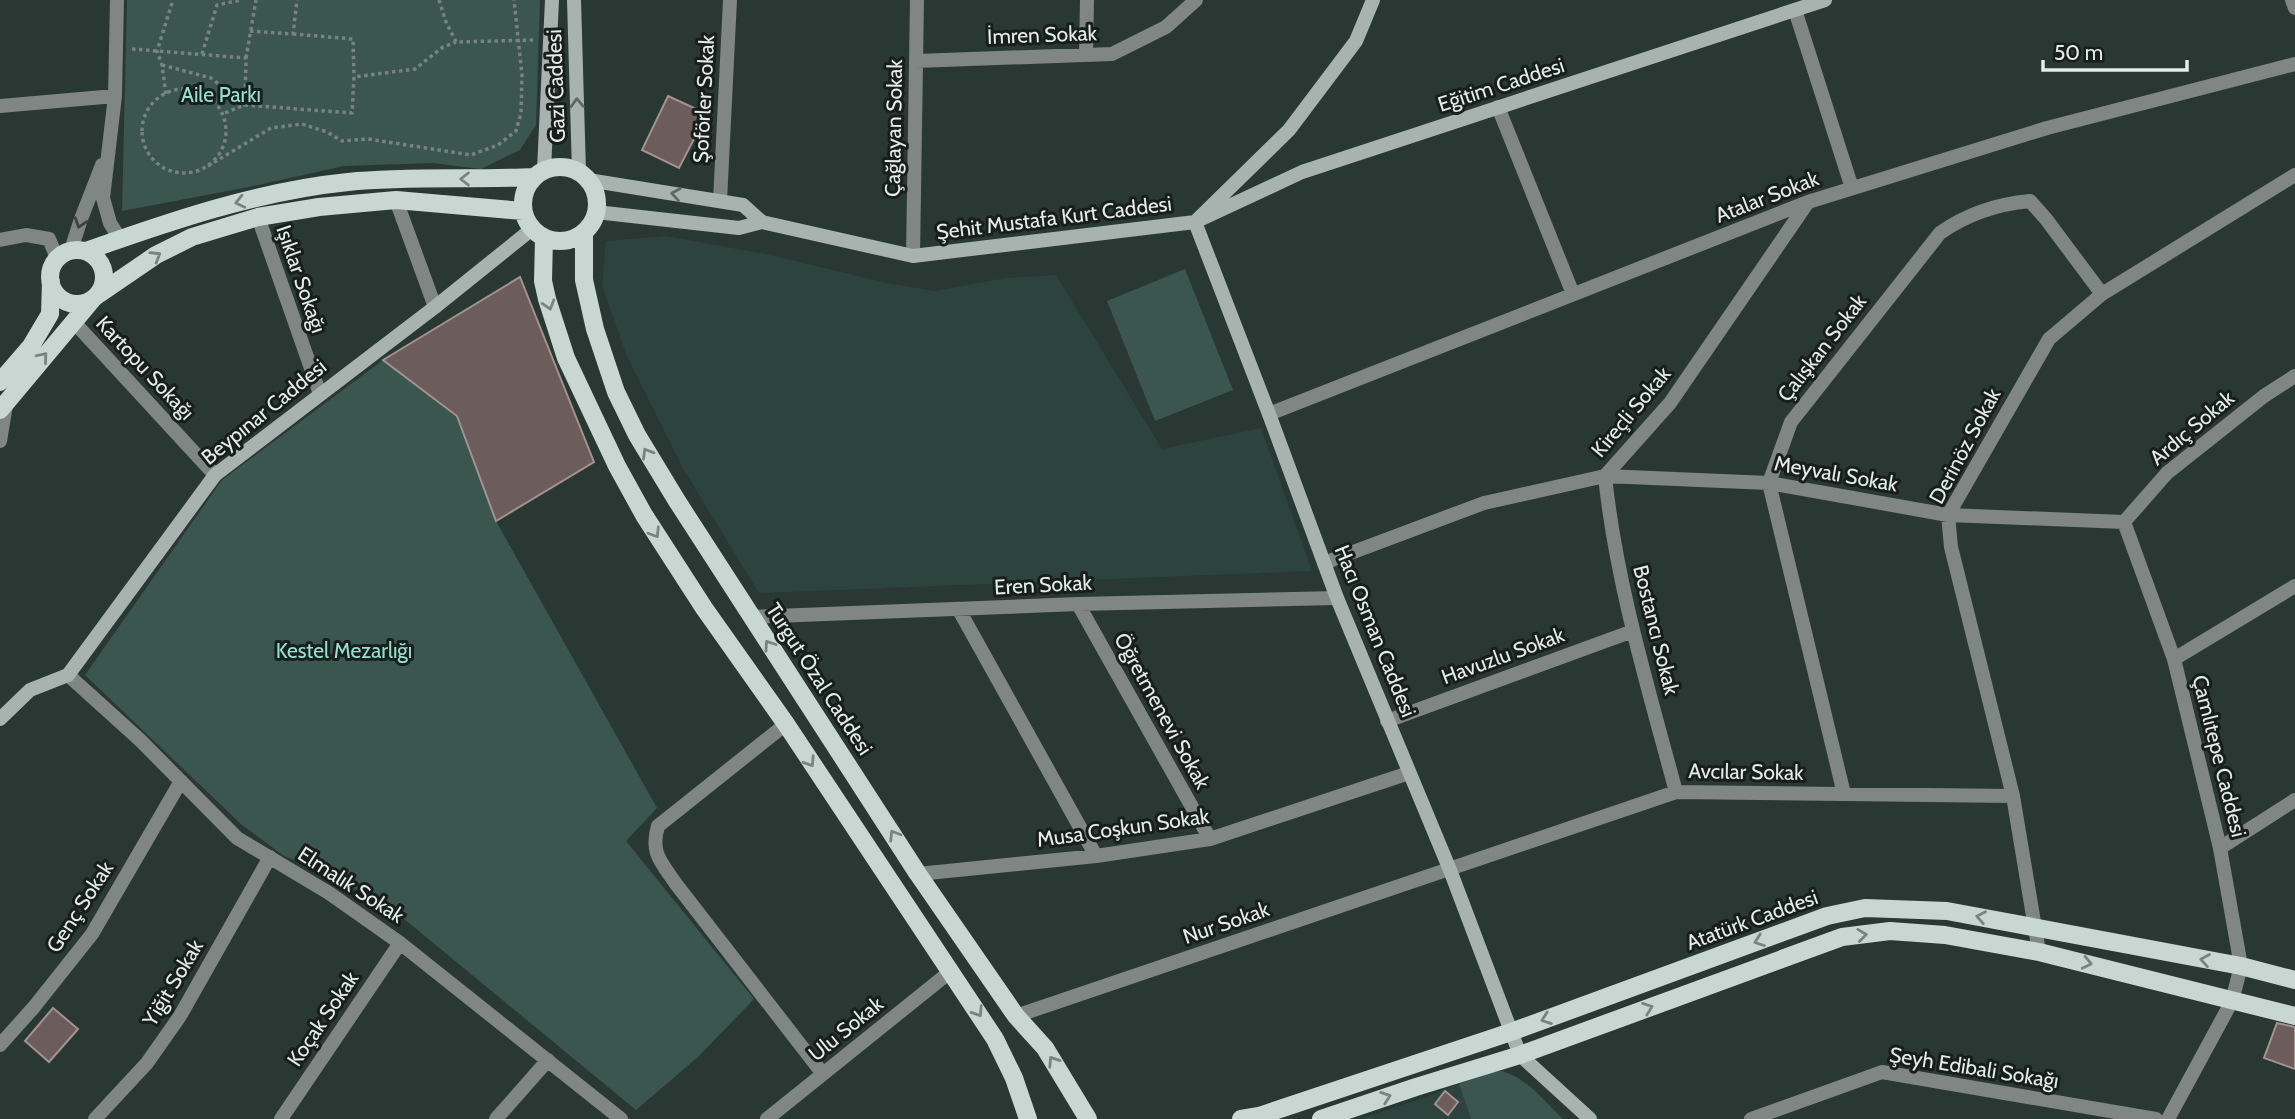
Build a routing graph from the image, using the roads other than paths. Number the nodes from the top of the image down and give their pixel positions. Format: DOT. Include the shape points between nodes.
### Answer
graph roads {
  1 [pos="117,0"];
  2 [pos="552,0"];
  3 [pos="574,0"];
  4 [pos="730,0"];
  5 [pos="917,0"];
  6 [pos="1087,0"];
  7 [pos="1196,0"];
  8 [pos="1373,0"];
  9 [pos="1825,0"];
  10 [pos="2292,0"];
  11 [pos="2295,8"];
  12 [pos="1795,10"];
  13 [pos="1086,53"];
  14 [pos="916,61"];
  15 [pos="2295,64"];
  16 [pos="115,96"];
  17 [pos="0,106"];
  18 [pos="1498,107"];
  19 [pos="108,152"];
  20 [pos="539,174"];
  21 [pos="2295,175"];
  22 [pos="584,176"];
  23 [pos="1852,188"];
  24 [pos="396,200"];
  25 [pos="720,201"];
  26 [pos="1808,202"];
  27 [pos="523,211"];
  28 [pos="596,212"];
  29 [pos="258,218"];
  30 [pos="762,222"];
  31 [pos="1195,222"];
  32 [pos="538,233"];
  33 [pos="584,233"];
  34 [pos="120,239"];
  35 [pos="0,240"];
  36 [pos="72,253"];
  37 [pos="913,256"];
  38 [pos="51,282"];
  39 [pos="1573,294"];
  40 [pos="2102,294"];
  41 [pos="95,296"];
  42 [pos="435,307"];
  43 [pos="73,321"];
  44 [pos="2295,376"];
  45 [pos="0,382"];
  46 [pos="320,394"];
  47 [pos="3,407"];
  48 [pos="1269,414"];
  49 [pos="0,441"];
  50 [pos="215,475"];
  51 [pos="1605,475"];
  52 [pos="1769,483"];
  53 [pos="1948,515"];
  54 [pos="2124,522"];
  55 [pos="1324,563"];
  56 [pos="2295,586"];
  57 [pos="1337,597"];
  58 [pos="1078,604"];
  59 [pos="959,611"];
  60 [pos="751,617"];
  61 [pos="1633,631"];
  62 [pos="2174,659"];
  63 [pos="68,675"];
  64 [pos="0,719"];
  65 [pos="1387,720"];
  66 [pos="786,724"];
  67 [pos="1409,774"];
  68 [pos="181,781"];
  69 [pos="1676,792"];
  70 [pos="1844,794"];
  71 [pos="2013,796"];
  72 [pos="2295,800"];
  73 [pos="1210,839"];
  74 [pos="2220,848"];
  75 [pos="1096,856"];
  76 [pos="270,857"];
  77 [pos="1450,870"];
  78 [pos="918,874"];
  79 [pos="2036,929"];
  80 [pos="400,943"];
  81 [pos="2039,952"];
  82 [pos="2241,966"];
  83 [pos="951,971"];
  84 [pos="2295,980"];
  85 [pos="2232,1001"];
  86 [pos="1016,1016"];
  87 [pos="2295,1016"];
  88 [pos="1511,1032"];
  89 [pos="0,1045"];
  90 [pos="1520,1055"];
  91 [pos="548,1060"];
  92 [pos="1409,1066"];
  93 [pos="823,1074"];
  94 [pos="1416,1087"];
  95 [pos="95,1119"];
  96 [pos="281,1119"];
  97 [pos="496,1119"];
  98 [pos="621,1119"];
  99 [pos="767,1119"];
  100 [pos="1028,1119"];
  101 [pos="1088,1119"];
  102 [pos="1241,1119"];
  103 [pos="1321,1119"];
  104 [pos="1590,1119"];
  105 [pos="1751,1119"];
  106 [pos="2156,1119"];
  107 [pos="2168,1119"];
  1 -- 16 [label="street"];
  2 -- 20 [label="main road, Gazi Caddesi"];
  22 -- 3 [label="main road, Gazi Caddesi, one-way"];
  4 -- 25 [label="street, Şoförler Sokak"];
  5 -- 14 [label="street, Çağlayan Sokak"];
  6 -- 13 [label="street"];
  7 -- 13 [label="street, İmren Sokak" via="1166,27 1112,54"];
  8 -- 31 [label="main road, Şehit Mustafa Kurt Caddesi" via="1356,41 1289,130"];
  9 -- 12 [label="main road, Eğitim Caddesi"];
  10 -- 11 [label="street"];
  12 -- 18 [label="main road, Eğitim Caddesi"];
  12 -- 23 [label="street"];
  13 -- 14 [label="street, İmren Sokak"];
  14 -- 37 [label="street, Çağlayan Sokak"];
  15 -- 23 [label="street, Atalar Sokak" via="2047,128"];
  16 -- 17 [label="street"];
  16 -- 19 [label="street"];
  18 -- 31 [label="main road, Eğitim Caddesi" via="1302,172"];
  18 -- 39 [label="street"];
  19 -- 34 [label="street" via="103,198"];
  19 -- 36 [label="street, one-way"];
  20 -- 22 [label="main road" via="568,167"];
  20 -- 27 [label="main road" via="526,187"];
  20 -- 34 [label="main road, one-way" via="308,187 236,203"];
  21 -- 40 [label="street, Derinöz Sokak"];
  25 -- 22 [label="main road, Şehit Mustafa Kurt Caddesi, one-way"];
  22 -- 28 [label="main road" via="597,201"];
  23 -- 26 [label="street, Atalar Sokak"];
  24 -- 27 [label="main road"];
  24 -- 29 [label="main road"];
  24 -- 42 [label="street"];
  25 -- 30 [label="main road, Şehit Mustafa Kurt Caddesi" via="743,205"];
  26 -- 39 [label="street, Atalar Sokak"];
  26 -- 51 [label="street, Kireçli Sokak" via="1670,403"];
  27 -- 32 [label="main road"];
  28 -- 30 [label="main road, Şehit Mustafa Kurt Caddesi" via="739,228"];
  28 -- 33 [label="main road"];
  41 -- 29 [label="main road, one-way" via="192,237"];
  29 -- 46 [label="street, Işıklar Sokağı"];
  30 -- 37 [label="main road, Şehit Mustafa Kurt Caddesi"];
  31 -- 37 [label="main road, Şehit Mustafa Kurt Caddesi"];
  31 -- 48 [label="main road, Hacı Osman Caddesi"];
  32 -- 33 [label="main road" via="562,242"];
  32 -- 42 [label="main road, Beypınar Caddesi"];
  32 -- 66 [label="main road, one-way" via="547,299 566,358 617,466 678,568"];
  60 -- 33 [label="main road, Turgut Özal Caddesi, one-way" via="637,435 616,392 584,280"];
  34 -- 36 [label="main road"];
  35 -- 36 [label="street" via="26,235 49,239"];
  36 -- 38 [label="main road" via="53,265"];
  36 -- 41 [label="main road" via="94,255 103,269"];
  38 -- 41 [label="main road" via="67,302 75,304"];
  38 -- 45 [label="main road" via="50,314"];
  39 -- 48 [label="street, Atalar Sokak"];
  40 -- 52 [label="street, Çalışkan Sokak" via="2030,201 2006,203 1959,219 1940,233 1791,422"];
  40 -- 53 [label="street, Derinöz Sokak" via="2049,339"];
  41 -- 43 [label="main road"];
  42 -- 46 [label="main road, Beypınar Caddesi"];
  47 -- 43 [label="main road, one-way"];
  43 -- 50 [label="street, Kartopu Sokağı"];
  44 -- 54 [label="street, Ardıç Sokak" via="2167,473"];
  46 -- 50 [label="main road, Beypınar Caddesi"];
  47 -- 49 [label="street"];
  48 -- 55 [label="main road, Hacı Osman Caddesi"];
  50 -- 63 [label="main road, Beypınar Caddesi"];
  51 -- 52 [label="street, Meyvalı Sokak"];
  51 -- 55 [label="street, Kireçli Sokak" via="1484,503"];
  51 -- 61 [label="street, Bostancı Sokak" via="1610,523"];
  52 -- 53 [label="street, Meyvalı Sokak"];
  52 -- 70 [label="street"];
  53 -- 54 [label="street, Meyvalı Sokak"];
  53 -- 71 [label="street, Derinöz Sokak" via="1951,547"];
  54 -- 62 [label="street"];
  55 -- 57 [label="main road, Hacı Osman Caddesi"];
  56 -- 62 [label="street, Çamlıtepe Caddesi"];
  57 -- 58 [label="street, Eren Sokak"];
  57 -- 65 [label="main road, Hacı Osman Caddesi"];
  58 -- 59 [label="street, Eren Sokak"];
  58 -- 73 [label="street, Öğretmenevi Sokak"];
  59 -- 60 [label="street, Eren Sokak"];
  59 -- 75 [label="street"];
  78 -- 60 [label="main road, Turgut Özal Caddesi, one-way"];
  61 -- 65 [label="street, Havuzlu Sokak"];
  61 -- 69 [label="street, Bostancı Sokak"];
  62 -- 74 [label="street, Çamlıtepe Caddesi"];
  63 -- 64 [label="main road" via="30,690"];
  63 -- 68 [label="street, Elmalık Sokak"];
  65 -- 67 [label="main road, Hacı Osman Caddesi"];
  66 -- 83 [label="main road, one-way"];
  66 -- 93 [label="street" via="658,826 654,841 657,857 670,875"];
  67 -- 73 [label="street, Musa Coşkun Sokak"];
  67 -- 77 [label="main road, Hacı Osman Caddesi"];
  68 -- 76 [label="street, Elmalık Sokak" via="237,838"];
  68 -- 89 [label="street, Genç Sokak" via="92,934"];
  69 -- 70 [label="street, Avcılar Sokak"];
  69 -- 77 [label="street, Avcılar Sokak"];
  70 -- 71 [label="street, Avcılar Sokak"];
  71 -- 79 [label="street, Derinöz Sokak"];
  72 -- 74 [label="street"];
  73 -- 75 [label="street, Musa Coşkun Sokak"];
  74 -- 82 [label="street, Çamlıtepe Caddesi"];
  75 -- 78 [label="street, Musa Coşkun Sokak"];
  76 -- 80 [label="street, Elmalık Sokak"];
  76 -- 95 [label="street, Yiğit Sokak" via="180,1017 147,1063"];
  77 -- 86 [label="street, Nur Sokak"];
  77 -- 88 [label="main road, Hacı Osman Caddesi"];
  78 -- 86 [label="main road, Turgut Özal Caddesi"];
  79 -- 81 [label="street, Derinöz Sokak"];
  82 -- 79 [label="main road, Atatürk Caddesi, one-way"];
  79 -- 88 [label="main road, Atatürk Caddesi, one-way" via="1947,911 1865,908 1827,916"];
  80 -- 91 [label="street, Elmalık Sokak"];
  80 -- 96 [label="street, Koçak Sokak"];
  81 -- 85 [label="main road, one-way"];
  90 -- 81 [label="main road, one-way" via="1842,937 1889,932 1945,935"];
  82 -- 84 [label="main road, Atatürk Caddesi"];
  82 -- 85 [label="street, Çamlıtepe Caddesi"];
  83 -- 93 [label="street, Ulu Sokak"];
  83 -- 100 [label="main road, one-way" via="995,1039"];
  85 -- 87 [label="main road"];
  85 -- 107 [label="street, Çamlıtepe Caddesi"];
  101 -- 86 [label="main road, Turgut Özal Caddesi, one-way" via="1045,1048"];
  88 -- 90 [label="main road, Hacı Osman Caddesi"];
  88 -- 92 [label="main road, Atatürk Caddesi"];
  90 -- 94 [label="main road"];
  90 -- 104 [label="main road"];
  91 -- 97 [label="street"];
  91 -- 98 [label="street, Elmalık Sokak"];
  92 -- 94 [label="main road"];
  92 -- 102 [label="main road, Atatürk Caddesi"];
  93 -- 99 [label="street, Ulu Sokak"];
  103 -- 94 [label="main road, one-way"];
  105 -- 106 [label="street, Şeyh Edibali Sokağı" via="1882,1072"];
}
